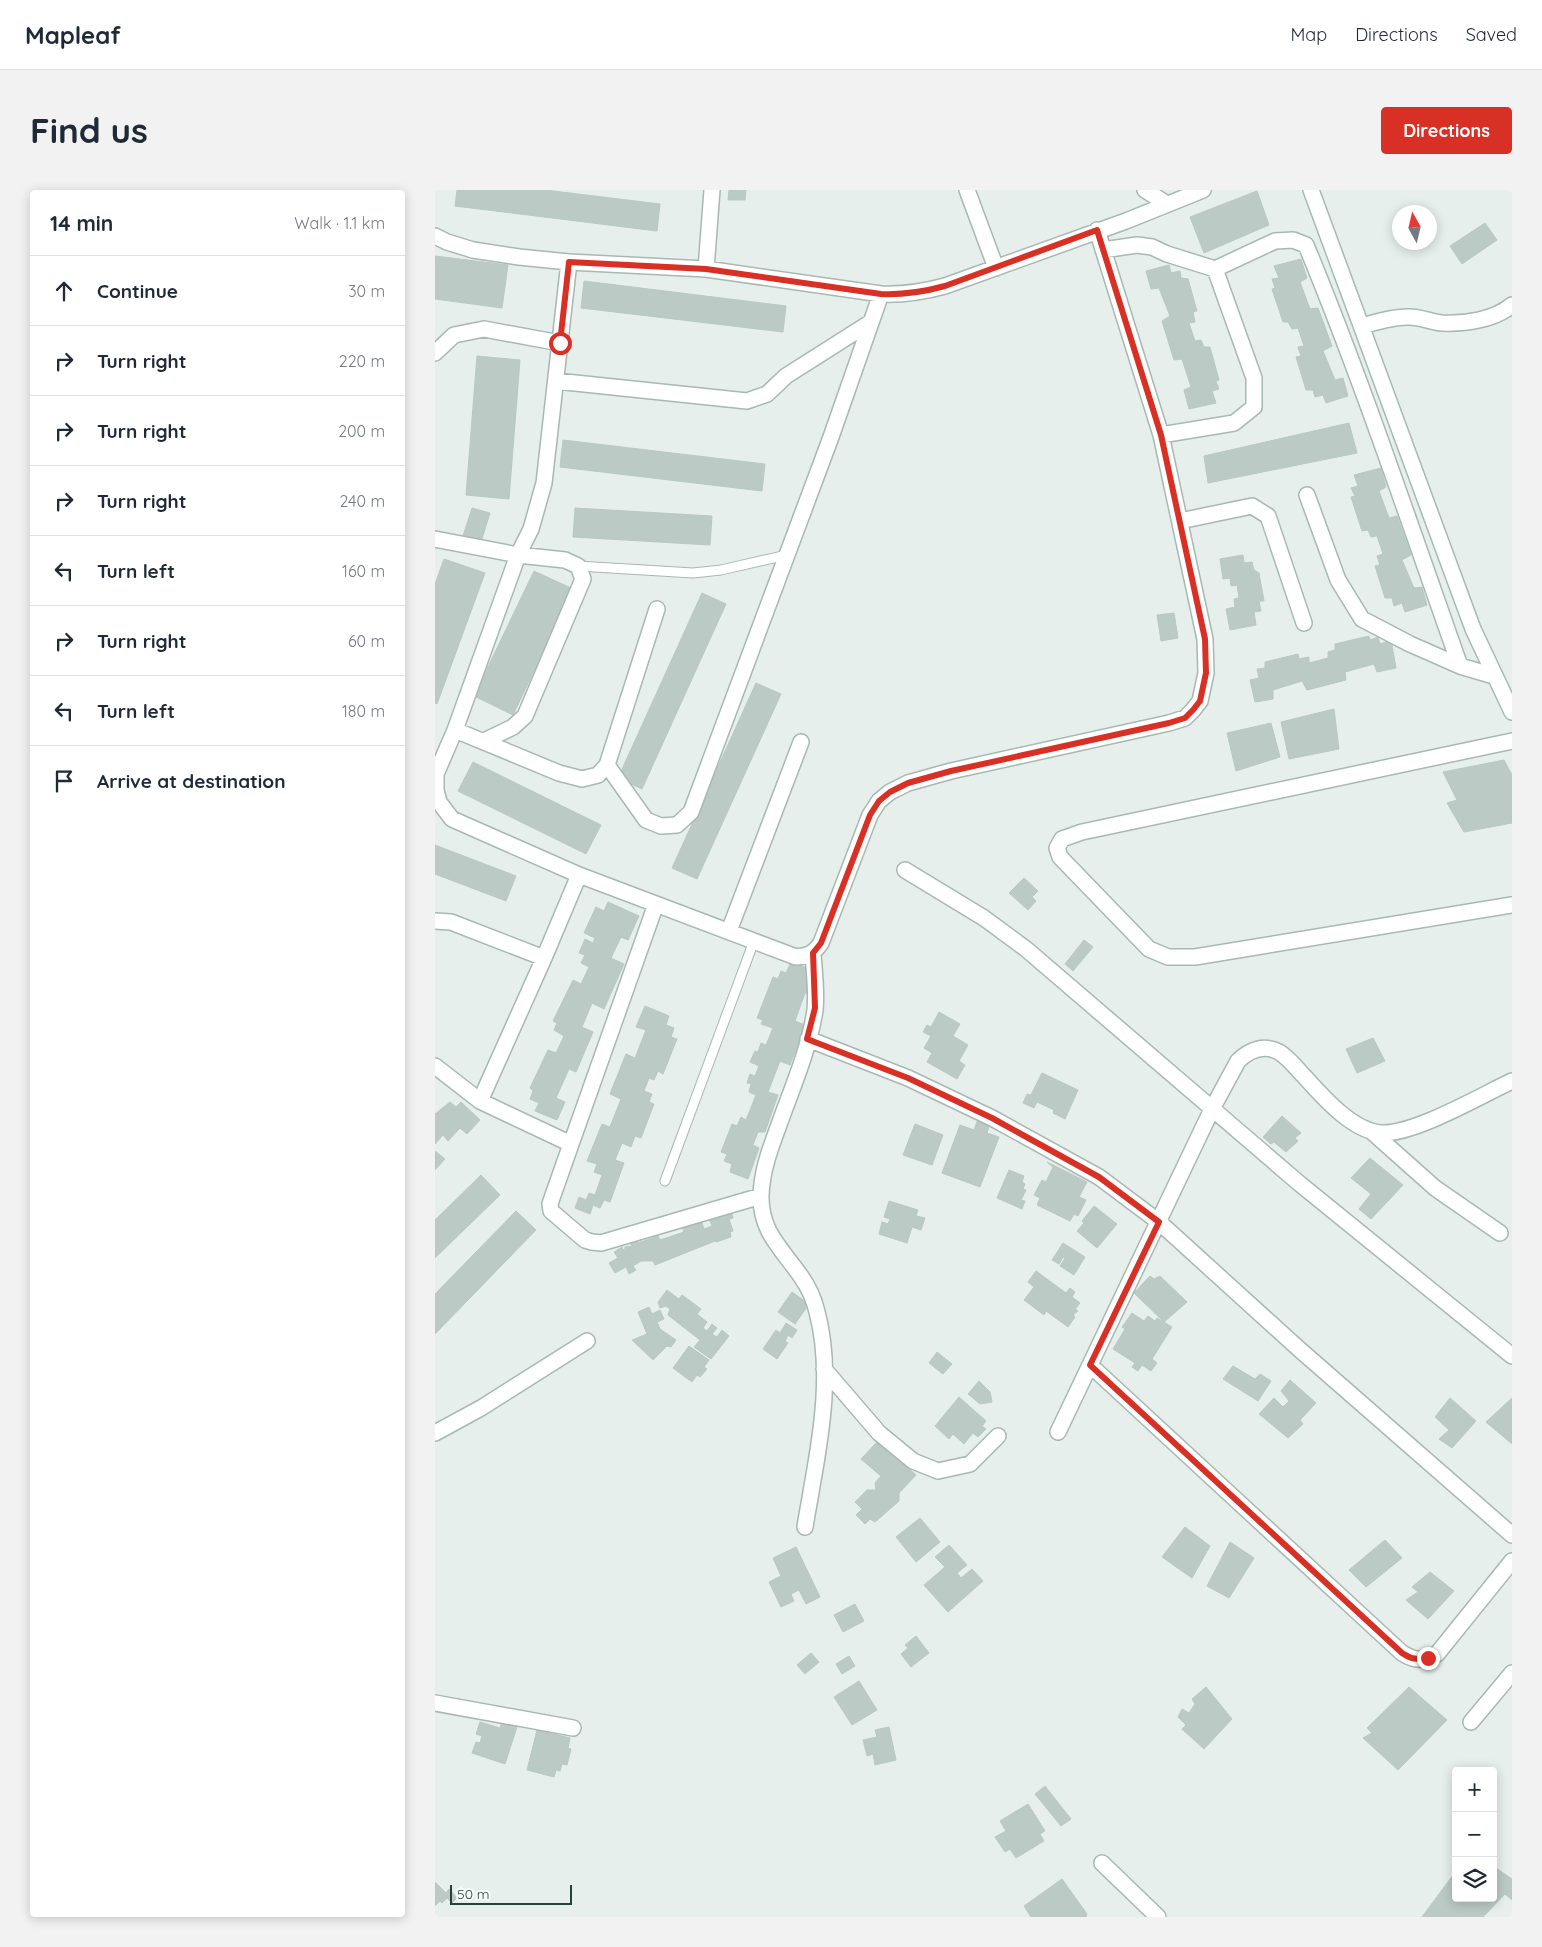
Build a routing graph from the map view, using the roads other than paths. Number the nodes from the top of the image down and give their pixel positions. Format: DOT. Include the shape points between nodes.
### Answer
graph roads {
  1 [pos="712,190"];
  2 [pos="967,190"];
  3 [pos="1145,190"];
  4 [pos="1203,190"];
  5 [pos="1311,190"];
  6 [pos="1167,204"];
  7 [pos="1097,230"];
  8 [pos="435,236"];
  9 [pos="1103,250"];
  10 [pos="569,262"];
  11 [pos="996,268"];
  12 [pos="706,269"];
  13 [pos="1215,269"];
  14 [pos="881,294"];
  15 [pos="1512,306"];
  16 [pos="871,322"];
  17 [pos="1362,326"];
  18 [pos="560,343"];
  19 [pos="435,353"];
  20 [pos="556,381"];
  21 [pos="1161,435"];
  22 [pos="1414,468"];
  23 [pos="1393,475"];
  24 [pos="1307,496"];
  25 [pos="1180,521"];
  26 [pos="435,539"];
  27 [pos="787,555"];
  28 [pos="518,556"];
  29 [pos="578,566"];
  30 [pos="657,609"];
  31 [pos="1304,623"];
  32 [pos="1460,666"];
  33 [pos="1494,676"];
  34 [pos="1512,712"];
  35 [pos="455,730"];
  36 [pos="483,741"];
  37 [pos="1512,741"];
  38 [pos="801,742"];
  39 [pos="607,764"];
  40 [pos="905,870"];
  41 [pos="579,875"];
  42 [pos="656,904"];
  43 [pos="1512,905"];
  44 [pos="435,921"];
  45 [pos="729,931"];
  46 [pos="754,941"];
  47 [pos="813,953"];
  48 [pos="544,958"];
  49 [pos="807,1039"];
  50 [pos="435,1066"];
  51 [pos="1512,1080"];
  52 [pos="480,1100"];
  53 [pos="1212,1108"];
  54 [pos="1371,1131"];
  55 [pos="571,1144"];
  56 [pos="665,1181"];
  57 [pos="761,1196"];
  58 [pos="1159,1222"];
  59 [pos="1499,1233"];
  60 [pos="587,1341"];
  61 [pos="1512,1356"];
  62 [pos="1090,1365"];
  63 [pos="824,1369"];
  64 [pos="1058,1432"];
  65 [pos="435,1433"];
  66 [pos="998,1436"];
  67 [pos="805,1527"];
  68 [pos="1512,1535"];
  69 [pos="1512,1560"];
  70 [pos="1512,1673"];
  71 [pos="435,1703"];
  72 [pos="1471,1722"];
  73 [pos="573,1728"];
  74 [pos="1102,1864"];
  75 [pos="1159,1917"];
  1 -- 12 [label="street"];
  2 -- 11 [label="street"];
  3 -- 6 [label="street"];
  4 -- 6 [label="street"];
  5 -- 17 [label="street"];
  6 -- 7 [label="street"];
  7 -- 9 [label="street"];
  7 -- 11 [label="street"];
  8 -- 10 [label="street" via="473,250"];
  9 -- 13 [label="street" via="1151,246"];
  9 -- 21 [label="street"];
  10 -- 12 [label="street"];
  10 -- 18 [label="street"];
  11 -- 14 [label="street" via="923,292"];
  12 -- 14 [label="street"];
  13 -- 21 [label="street" via="1255,378 1254,407 1234,423"];
  13 -- 23 [label="street" via="1275,241 1293,240 1306,245"];
  14 -- 16 [label="street"];
  15 -- 17 [label="street" via="1503,313 1469,322 1441,322 1409,316"];
  16 -- 20 [label="street" via="786,376 767,394 747,401"];
  16 -- 27 [label="street"];
  17 -- 22 [label="street"];
  18 -- 19 [label="street" via="483,329 454,335"];
  18 -- 20 [label="street"];
  20 -- 28 [label="street" via="544,483 531,529"];
  21 -- 25 [label="street"];
  22 -- 23 [label="street"];
  22 -- 33 [label="street" via="1473,629"];
  23 -- 32 [label="street"];
  24 -- 32 [label="street" via="1338,580 1362,619"];
  25 -- 31 [label="street" via="1252,506 1268,516"];
  25 -- 47 [label="street" via="1207,658 1204,689 1193,710 1185,718 1169,723 951,771 908,783 890,792 870,815 821,943"];
  26 -- 28 [label="street"];
  27 -- 29 [label="lane" via="693,573"];
  27 -- 39 [label="street" via="691,812 677,825 661,826 646,820"];
  28 -- 29 [label="street" via="565,560"];
  28 -- 35 [label="street"];
  29 -- 36 [label="street" via="583,579 525,716 513,727"];
  30 -- 39 [label="street"];
  32 -- 33 [label="street"];
  33 -- 34 [label="street"];
  35 -- 36 [label="street"];
  35 -- 41 [label="street" via="436,774 436,790 445,812 452,819"];
  36 -- 39 [label="street" via="559,774 582,779 599,775"];
  37 -- 43 [label="street" via="1082,832 1062,839 1057,848 1060,857 1149,949 1168,957 1195,956"];
  38 -- 45 [label="street"];
  40 -- 53 [label="street" via="984,918 1026,949"];
  41 -- 42 [label="street"];
  41 -- 48 [label="street"];
  42 -- 45 [label="street"];
  42 -- 55 [label="street"];
  44 -- 48 [label="street" via="451,922"];
  45 -- 46 [label="street"];
  46 -- 47 [label="street" via="796,957"];
  46 -- 56 [label="lane"];
  47 -- 49 [label="street" via="815,1008"];
  48 -- 52 [label="street"];
  49 -- 57 [label="street" via="767,1161"];
  49 -- 58 [label="street" via="908,1078 992,1118 1099,1177"];
  50 -- 52 [label="street"];
  51 -- 54 [label="street" via="1416,1126 1392,1132"];
  52 -- 55 [label="street"];
  53 -- 54 [label="street" via="1238,1061 1252,1050 1269,1049 1279,1052 1291,1062 1349,1119"];
  53 -- 58 [label="street"];
  53 -- 61 [label="street"];
  54 -- 59 [label="street" via="1435,1188"];
  55 -- 57 [label="street" via="550,1204 551,1211 585,1240 592,1242"];
  57 -- 63 [label="street" via="765,1223 774,1242 800,1275 815,1303"];
  58 -- 62 [label="street"];
  58 -- 68 [label="street" via="1306,1356"];
  60 -- 65 [label="street"];
  62 -- 64 [label="street"];
  62 -- 69 [label="street" via="1411,1658 1419,1660 1437,1654"];
  63 -- 66 [label="street" via="879,1433 913,1461 938,1471 970,1464"];
  63 -- 67 [label="street" via="819,1443"];
  70 -- 72 [label="street"];
  71 -- 73 [label="street"];
  74 -- 75 [label="street"];
}
